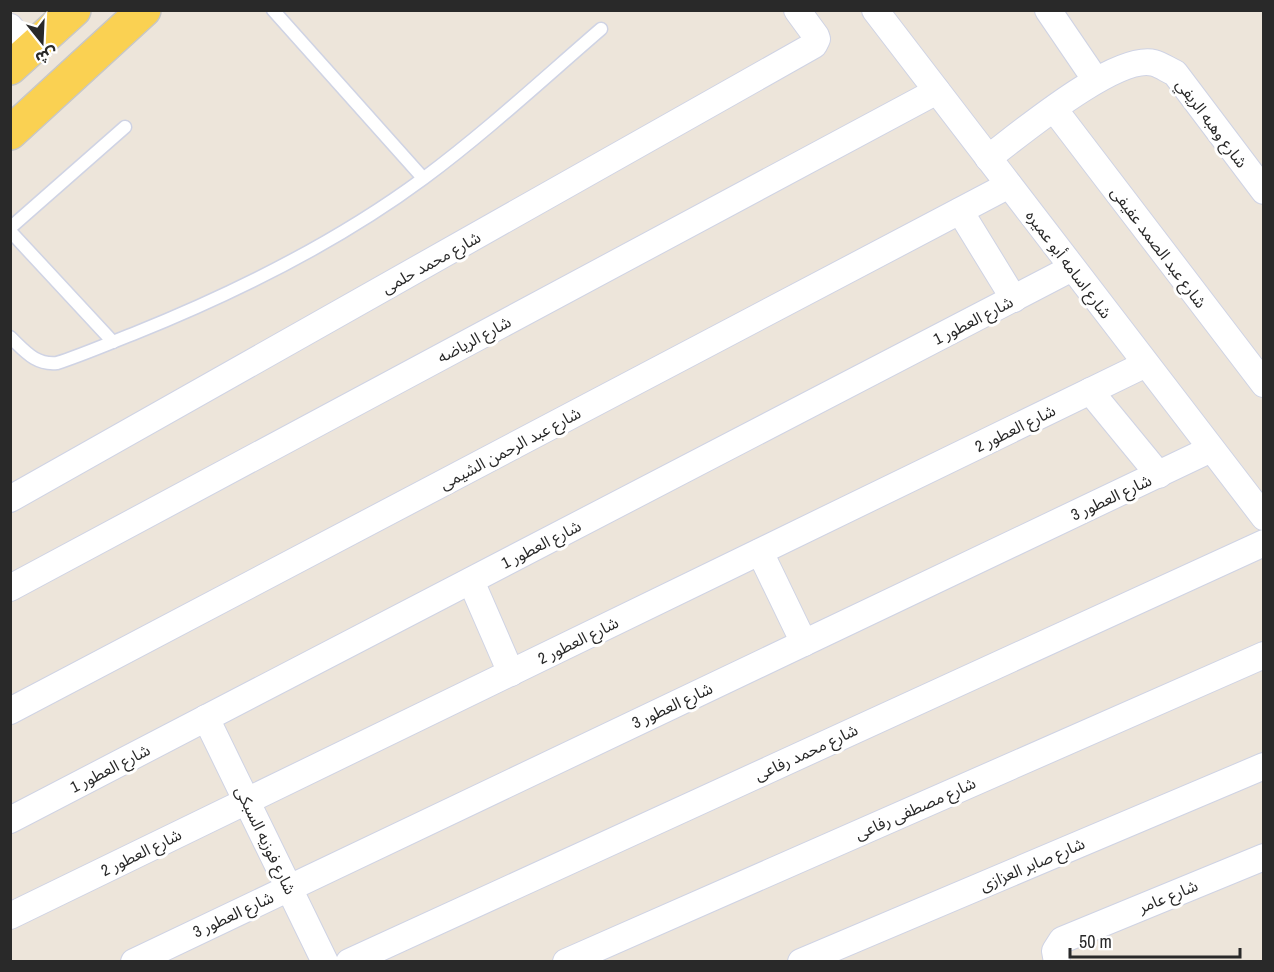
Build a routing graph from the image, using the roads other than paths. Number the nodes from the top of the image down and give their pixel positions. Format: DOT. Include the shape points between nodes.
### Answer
graph roads {
  1 [pos="74,10"];
  2 [pos="144,10"];
  3 [pos="273,10"];
  4 [pos="797,10"];
  5 [pos="875,10"];
  6 [pos="1048,10"];
  7 [pos="601,29"];
  8 [pos="17,49"];
  9 [pos="1095,79"];
  10 [pos="936,91"];
  11 [pos="1054,110"];
  12 [pos="125,127"];
  13 [pos="10,133"];
  14 [pos="988,158"];
  15 [pos="423,178"];
  16 [pos="1009,185"];
  17 [pos="1263,191"];
  18 [pos="960,211"];
  19 [pos="10,230"];
  20 [pos="1072,268"];
  21 [pos="1014,299"];
  22 [pos="10,337"];
  23 [pos="113,342"];
  24 [pos="1146,364"];
  25 [pos="1263,384"];
  26 [pos="1090,391"];
  27 [pos="1211,449"];
  28 [pos="1159,475"];
  29 [pos="10,500"];
  30 [pos="1263,517"];
  31 [pos="1263,543"];
  32 [pos="760,552"];
  33 [pos="471,581"];
  34 [pos="10,588"];
  35 [pos="804,643"];
  36 [pos="1263,655"];
  37 [pos="511,673"];
  38 [pos="10,711"];
  39 [pos="206,718"];
  40 [pos="1263,766"];
  41 [pos="247,801"];
  42 [pos="10,820"];
  43 [pos="1263,857"];
  44 [pos="289,888"];
  45 [pos="10,916"];
  46 [pos="134,962"];
  47 [pos="325,962"];
  48 [pos="349,962"];
  49 [pos="566,962"];
  50 [pos="801,962"];
  51 [pos="1057,962"];
  1 -- 8 [label="main road"];
  2 -- 13 [label="main road"];
  3 -- 15 [label="lane"];
  4 -- 29 [label="street, شارع محمد حلمى" via="816,36 814,45"];
  5 -- 10 [label="street, شارع اسامه أبو عميره"];
  6 -- 9 [label="street"];
  7 -- 15 [label="lane"];
  9 -- 11 [label="street"];
  9 -- 17 [label="street, شارع وهبه الريفي" via="1131,64 1153,62 1175,73"];
  10 -- 14 [label="street, شارع اسامه أبو عميره"];
  10 -- 34 [label="street, شارع الرياضه"];
  11 -- 14 [label="street"];
  11 -- 25 [label="street, شارع عبد الصمد عفيفى"];
  12 -- 19 [label="lane"];
  14 -- 16 [label="street, شارع اسامه أبو عميره"];
  15 -- 23 [label="lane" via="375,212 273,271"];
  16 -- 18 [label="street, شارع عبد الرحمن الشيمى"];
  16 -- 20 [label="street, شارع اسامه أبو عميره"];
  18 -- 21 [label="street"];
  18 -- 38 [label="street, شارع عبد الرحمن الشيمى"];
  19 -- 23 [label="lane"];
  20 -- 21 [label="street, شارع العطور 1"];
  20 -- 24 [label="street, شارع اسامه أبو عميره"];
  21 -- 33 [label="street, شارع العطور 1"];
  22 -- 23 [label="lane" via="32,358 48,364"];
  24 -- 26 [label="street, شارع العطور 2"];
  24 -- 27 [label="street, شارع اسامه أبو عميره"];
  26 -- 28 [label="street"];
  26 -- 32 [label="street, شارع العطور 2"];
  27 -- 28 [label="street, شارع العطور 3"];
  27 -- 30 [label="street, شارع اسامه أبو عميره"];
  28 -- 35 [label="street, شارع العطور 3"];
  31 -- 48 [label="street, شارع محمد رفاعى"];
  32 -- 35 [label="street"];
  32 -- 37 [label="street, شارع العطور 2"];
  33 -- 37 [label="street"];
  33 -- 39 [label="street, شارع العطور 1"];
  35 -- 44 [label="street, شارع العطور 3"];
  36 -- 49 [label="street, شارع مصطفى رفاعى"];
  37 -- 41 [label="street, شارع العطور 2"];
  39 -- 41 [label="street, شارع فوزيه السبكى"];
  39 -- 42 [label="street, شارع العطور 1"];
  40 -- 50 [label="street, شارع صابر العزازى"];
  41 -- 44 [label="street, شارع فوزيه السبكى"];
  41 -- 45 [label="street, شارع العطور 2"];
  43 -- 51 [label="street, شارع عامر" via="1062,940 1055,951"];
  44 -- 46 [label="street, شارع العطور 3"];
  44 -- 47 [label="street, شارع فوزيه السبكى"];
}
